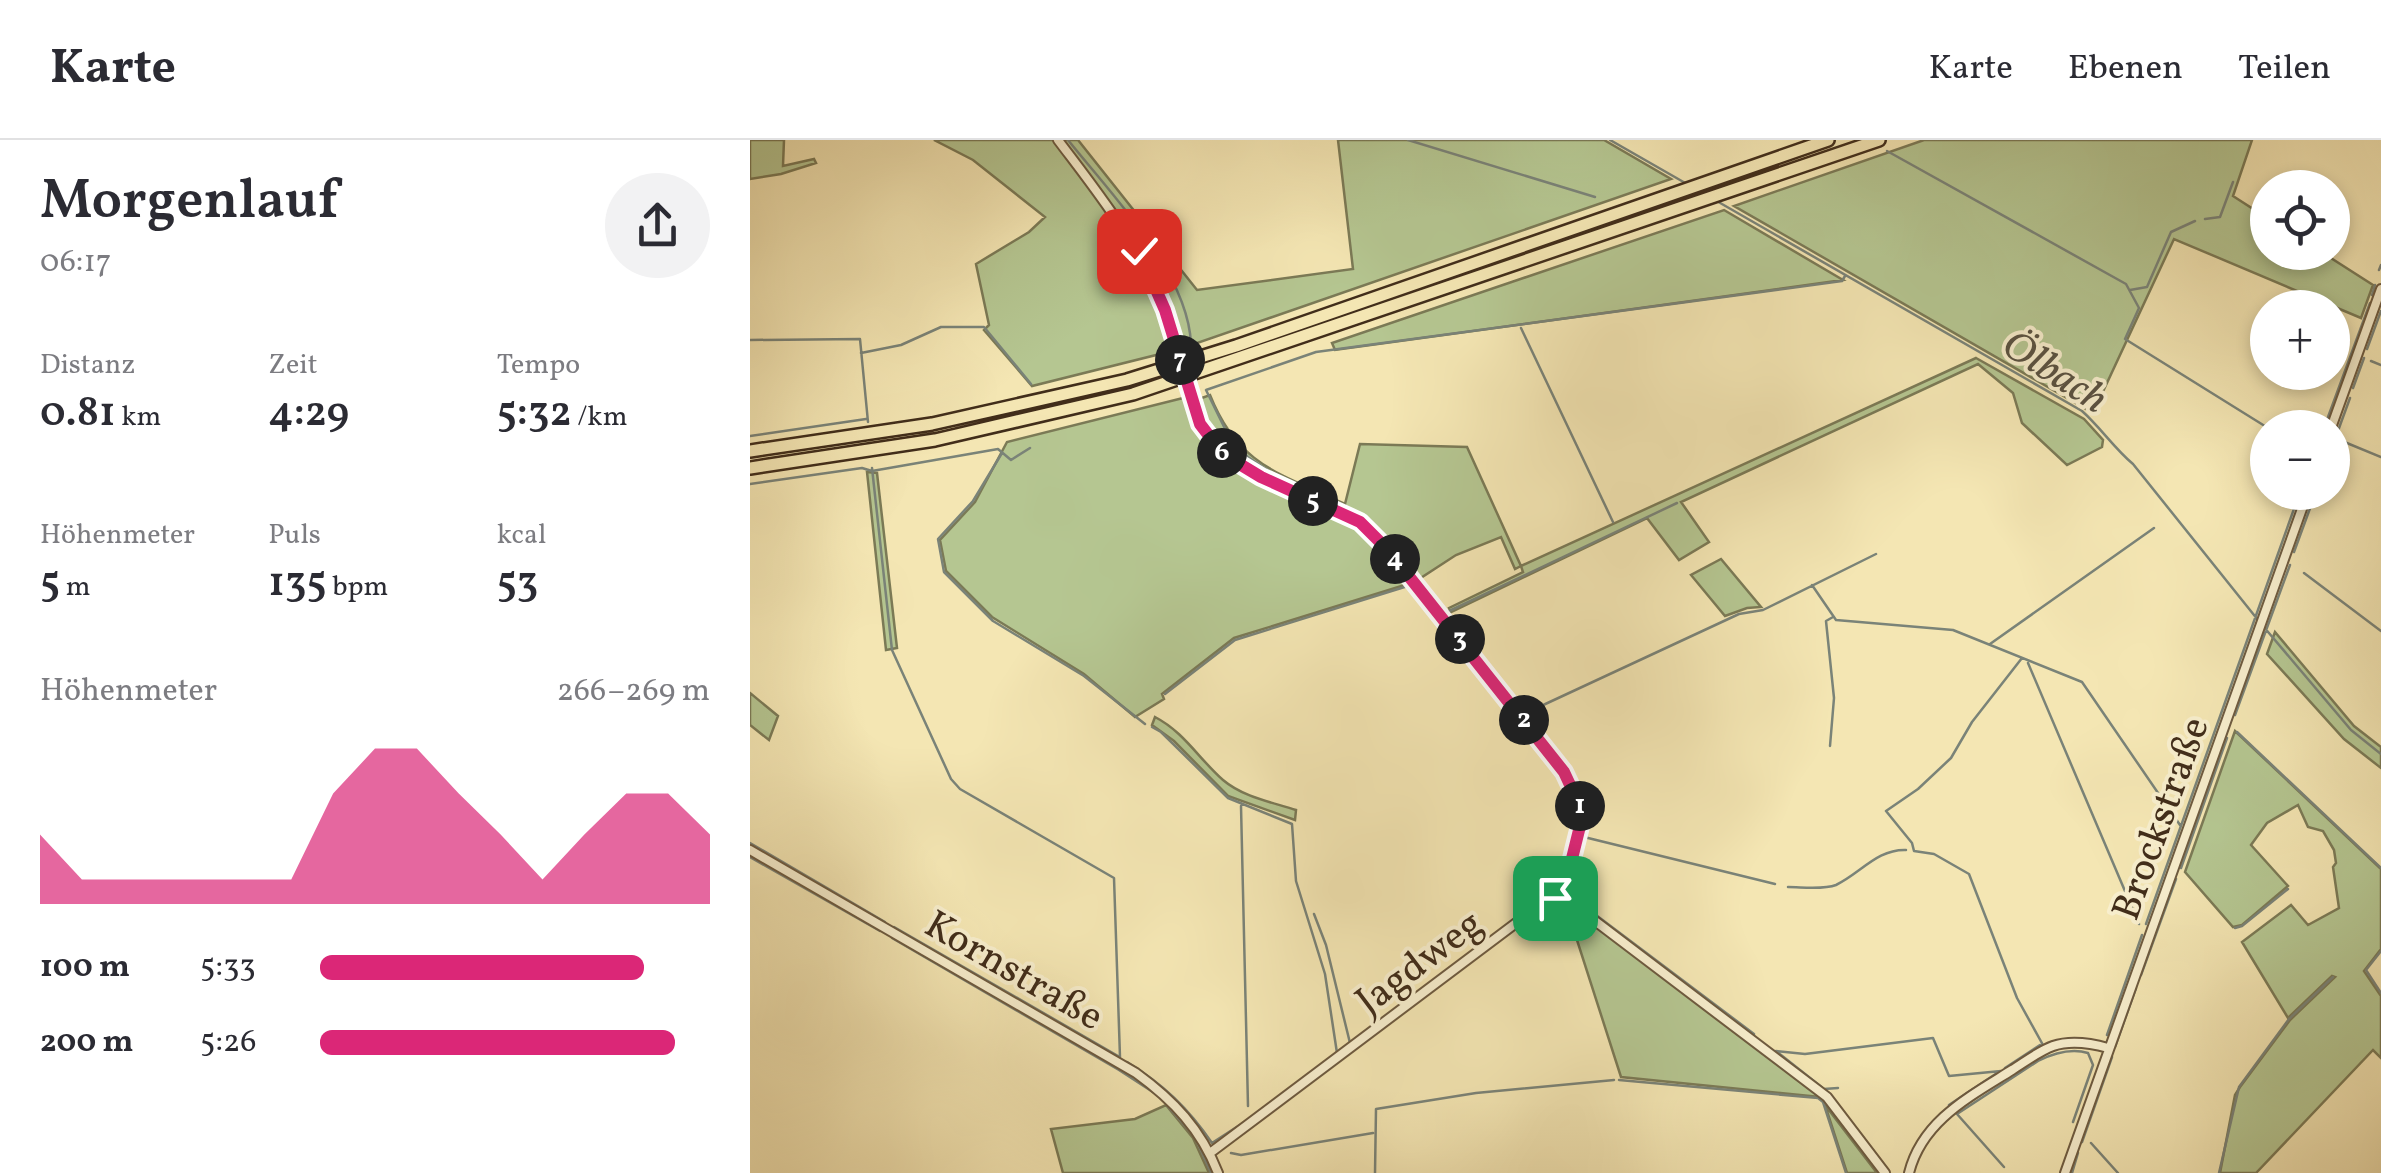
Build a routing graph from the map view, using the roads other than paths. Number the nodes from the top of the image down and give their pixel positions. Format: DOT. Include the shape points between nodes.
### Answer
graph roads {
  1 [pos="1058,140"];
  2 [pos="1828,140"];
  3 [pos="1879,140"];
  4 [pos="2381,290"];
  5 [pos="2338,410"];
  6 [pos="750,452"];
  7 [pos="750,468"];
  8 [pos="2302,510"];
  9 [pos="750,850"];
  10 [pos="1562,899"];
  11 [pos="2108,1048"];
  12 [pos="1210,1153"];
  13 [pos="1218,1173"];
  14 [pos="1884,1173"];
  15 [pos="1908,1173"];
  16 [pos="2065,1173"];
  1 -- 10 [label="street, bridge" via="1139,251 1200,424 1223,454 1360,522 1552,753 1581,810"];
  2 -- 6 [label="highway" via="1127,380 932,424"];
  3 -- 7 [label="highway" via="1133,394 935,440"];
  4 -- 5 [label="street"];
  8 -- 11 [label="street, Brockstraße"];
  9 -- 12 [label="street, Kornstraße" via="1136,1073 1184,1113"];
  10 -- 12 [label="street, Jagdweg" via="1548,900"];
  10 -- 14 [label="street" via="1827,1097"];
  11 -- 15 [label="street" via="2053,1046 1986,1087 1941,1117 1915,1151"];
  11 -- 16 [label="street, Brockstraße"];
  12 -- 13 [label="street, Kornstraße"];
}
